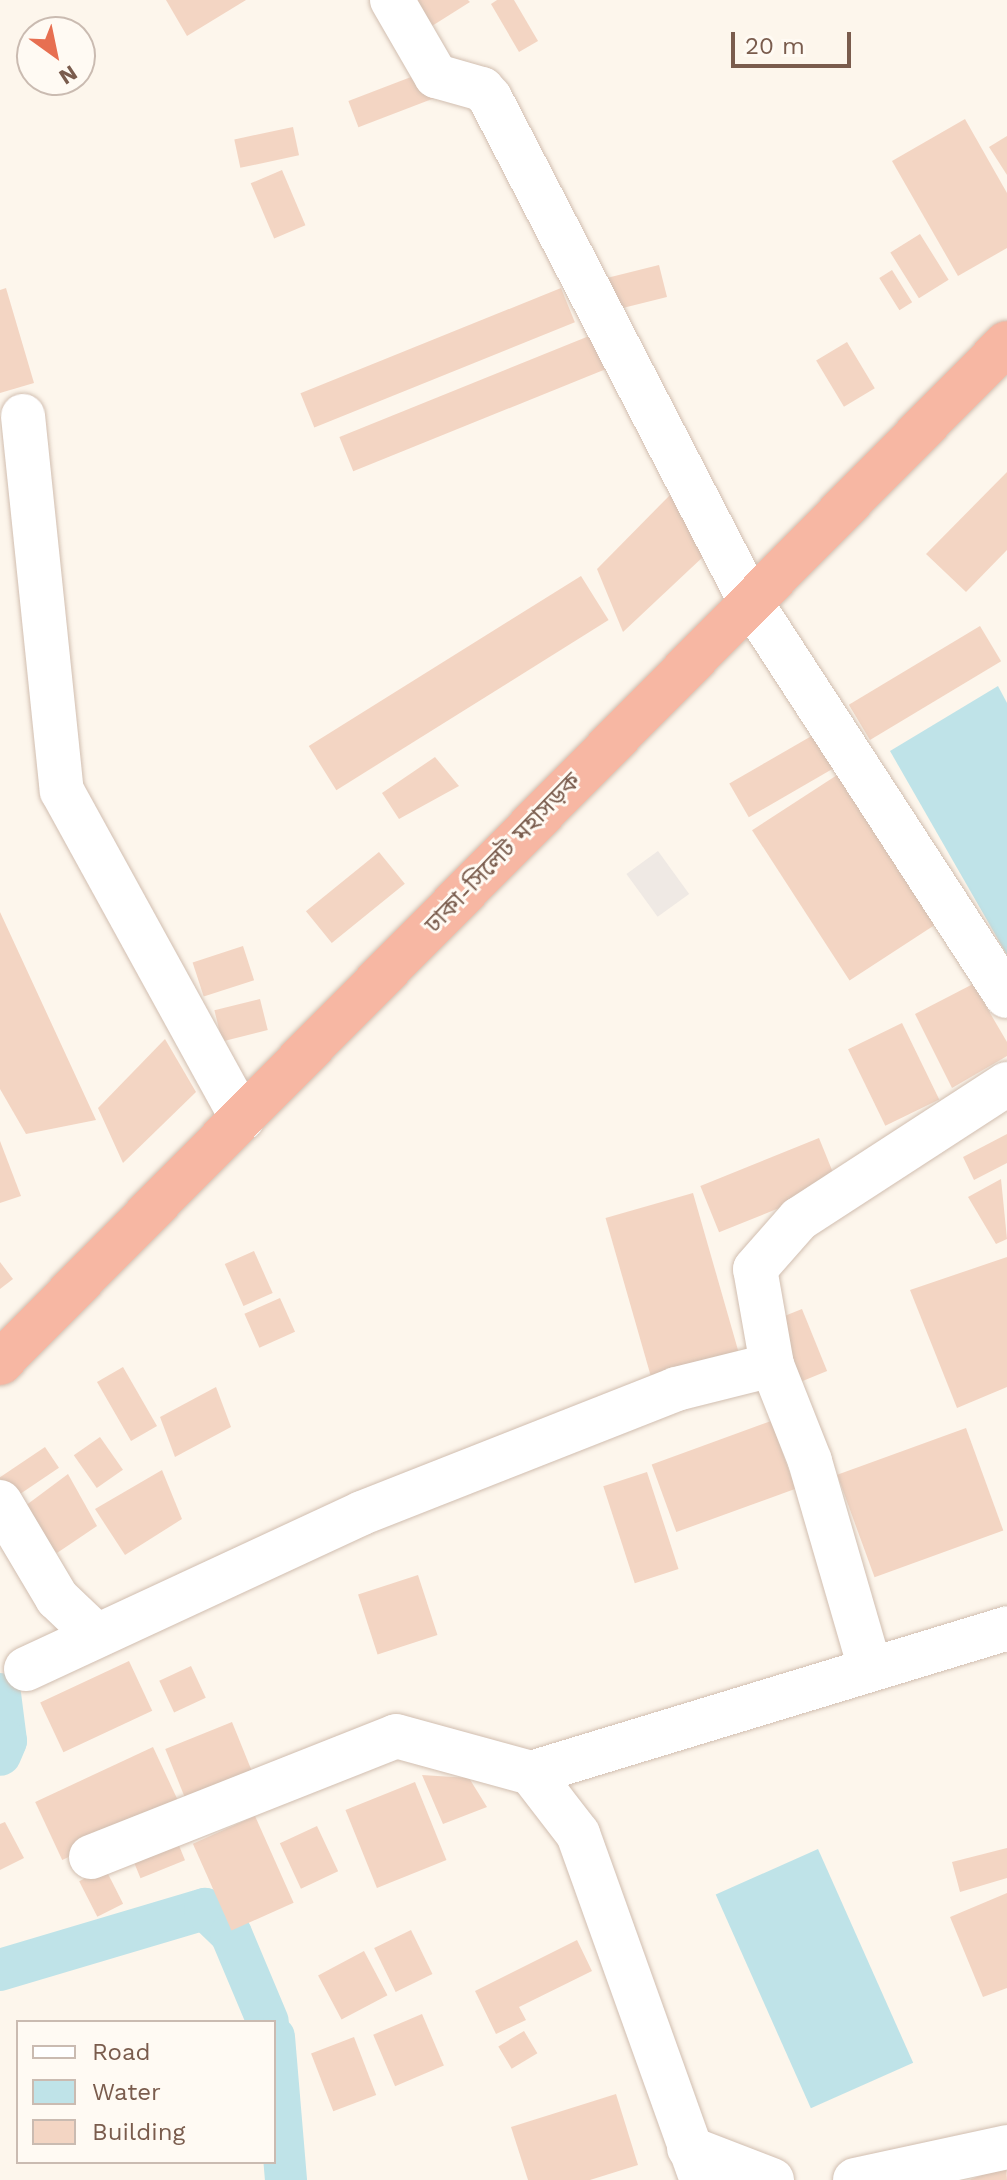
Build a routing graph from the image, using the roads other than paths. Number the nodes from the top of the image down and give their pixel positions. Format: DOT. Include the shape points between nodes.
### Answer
graph roads {
  1 [pos="392,0"];
  2 [pos="1007,343"];
  3 [pos="23,416"];
  4 [pos="750,601"];
  5 [pos="1007,996"];
  6 [pos="1007,1084"];
  7 [pos="242,1119"];
  8 [pos="0,1363"];
  9 [pos="772,1365"];
  10 [pos="0,1502"];
  11 [pos="1007,1628"];
  12 [pos="96,1635"];
  13 [pos="870,1668"];
  14 [pos="26,1669"];
  15 [pos="531,1773"];
  16 [pos="91,1857"];
  17 [pos="1007,2147"];
  18 [pos="696,2164"];
  19 [pos="772,2180"];
  20 [pos="855,2180"];
  1 -- 4 [label="street" via="436,76 482,89 490,98"];
  2 -- 4 [label="highway, ঢাকা-সিলেট মহাসড়ক"];
  3 -- 7 [label="street" via="62,791"];
  4 -- 5 [label="street"];
  4 -- 7 [label="highway, ঢাকা-সিলেট মহাসড়ক"];
  6 -- 9 [label="street" via="799,1219 755,1269"];
  7 -- 8 [label="highway, ঢাকা-সিলেট মহাসড়ক"];
  9 -- 12 [label="street" via="676,1389 362,1513"];
  9 -- 13 [label="street" via="810,1461"];
  10 -- 12 [label="street" via="57,1598"];
  11 -- 13 [label="street"];
  12 -- 14 [label="street"];
  13 -- 15 [label="street"];
  15 -- 16 [label="street" via="396,1736"];
  15 -- 18 [label="street" via="578,1834"];
  17 -- 20 [label="street"];
  18 -- 19 [label="street"];
}
